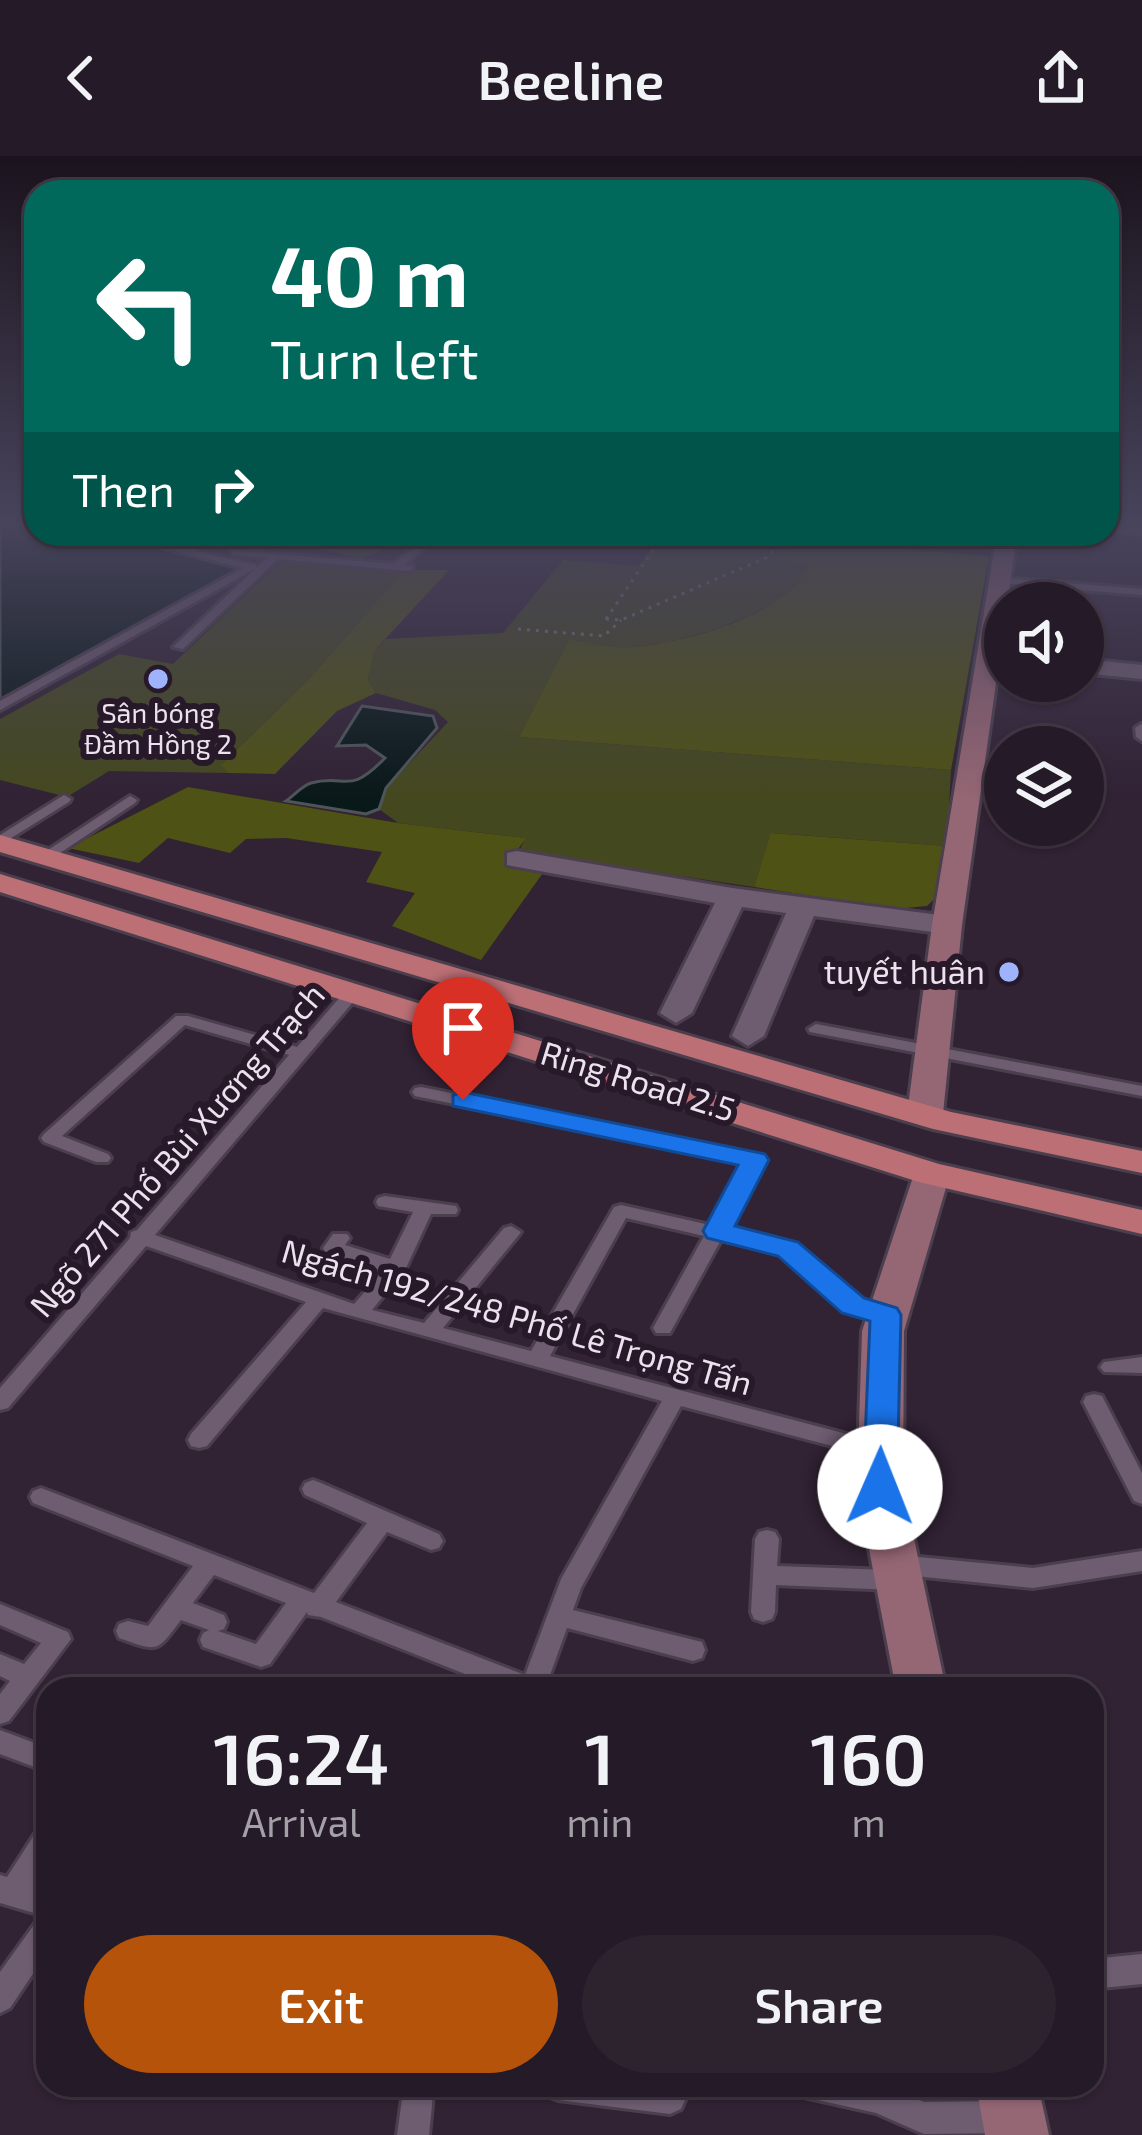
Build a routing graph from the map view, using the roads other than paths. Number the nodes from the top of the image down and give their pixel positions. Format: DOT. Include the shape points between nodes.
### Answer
graph roads {
  1 [pos="166,614"];
  2 [pos="212,614"];
  3 [pos="178,647"];
  4 [pos="1104,668"];
  5 [pos="1142,672"];
  6 [pos="987,702"];
  7 [pos="0,706"];
  8 [pos="64,799"];
  9 [pos="130,800"];
  10 [pos="0,842"];
  11 [pos="46,856"];
  12 [pos="517,859"];
  13 [pos="0,883"];
  14 [pos="732,897"];
  15 [pos="803,907"];
  16 [pos="946,926"];
  17 [pos="353,992"];
  18 [pos="540,998"];
  19 [pos="676,1013"];
  20 [pos="816,1029"];
  21 [pos="748,1036"];
  22 [pos="500,1038"];
  23 [pos="933,1052"];
  24 [pos="300,1053"];
  25 [pos="1142,1091"];
  26 [pos="421,1092"];
  27 [pos="925,1114"];
  28 [pos="102,1158"];
  29 [pos="1142,1162"];
  30 [pos="932,1174"];
  31 [pos="385,1202"];
  32 [pos="423,1210"];
  33 [pos="449,1210"];
  34 [pos="1142,1222"];
  35 [pos="717,1231"];
  36 [pos="511,1232"];
  37 [pos="138,1236"];
  38 [pos="340,1238"];
  39 [pos="396,1268"];
  40 [pos="319,1300"];
  41 [pos="358,1313"];
  42 [pos="886,1315"];
  43 [pos="663,1328"];
  44 [pos="428,1332"];
  45 [pos="538,1358"];
  46 [pos="1142,1365"];
  47 [pos="1111,1367"];
  48 [pos="675,1398"];
  49 [pos="0,1402"];
  50 [pos="1094,1402"];
  51 [pos="200,1440"];
  52 [pos="1130,1449"];
  53 [pos="881,1451"];
  54 [pos="314,1489"];
  55 [pos="1142,1495"];
  56 [pos="41,1497"];
  57 [pos="382,1520"];
  58 [pos="767,1539"];
  59 [pos="431,1541"];
  60 [pos="1142,1561"];
  61 [pos="208,1564"];
  62 [pos="894,1573"];
  63 [pos="765,1575"];
  64 [pos="309,1604"];
  65 [pos="177,1608"];
  66 [pos="764,1612"];
  67 [pos="0,1614"];
  68 [pos="558,1616"];
  69 [pos="128,1630"];
  70 [pos="693,1650"];
  71 [pos="0,1665"];
  72 [pos="29,1677"];
  73 [pos="501,1677"];
  74 [pos="536,1677"];
  75 [pos="918,1677"];
  76 [pos="0,1713"];
  77 [pos="0,1742"];
  78 [pos="36,1756"];
  79 [pos="36,1853"];
  80 [pos="6,1891"];
  81 [pos="36,1900"];
  82 [pos="36,1945"];
  83 [pos="1142,1969"];
  84 [pos="1104,1972"];
  85 [pos="0,1998"];
  86 [pos="418,2097"];
  87 [pos="661,2097"];
  88 [pos="872,2097"];
  89 [pos="670,2098"];
  90 [pos="1013,2112"];
  91 [pos="413,2135"];
  1 -- 7 [label="lane"];
  2 -- 3 [label="lane"];
  4 -- 5 [label="street"];
  6 -- 16 [label="street"];
  8 -- 10 [label="lane"];
  9 -- 11 [label="lane"];
  10 -- 11 [label="main road, Ring Road 2.5"];
  11 -- 18 [label="main road, Ring Road 2.5"];
  12 -- 14 [label="street"];
  13 -- 17 [label="main road, Ring Road 2.5"];
  14 -- 15 [label="street"];
  14 -- 19 [label="street"];
  15 -- 16 [label="street"];
  15 -- 21 [label="street"];
  16 -- 23 [label="street"];
  17 -- 22 [label="main road, Ring Road 2.5"];
  17 -- 24 [label="lane, Ngõ 271 Phố Bùi Xương Trạch"];
  18 -- 22 [label="main road"];
  18 -- 27 [label="main road, Ring Road 2.5"];
  20 -- 23 [label="lane"];
  22 -- 30 [label="main road, Ring Road 2.5"];
  23 -- 25 [label="lane"];
  23 -- 27 [label="street"];
  24 -- 28 [label="lane" via="182,1019 50,1138"];
  24 -- 37 [label="lane, Ngõ 271 Phố Bùi Xương Trạch"];
  26 -- 35 [label="lane" via="755,1160"];
  27 -- 29 [label="main road, Ring Road 2.5"];
  30 -- 34 [label="main road, Ring Road 2.5"];
  30 -- 42 [label="street"];
  31 -- 32 [label="lane"];
  32 -- 33 [label="lane"];
  32 -- 39 [label="lane"];
  35 -- 42 [label="lane" via="788,1249 853,1305"];
  35 -- 43 [label="lane"];
  35 -- 45 [label="lane" via="621,1211"];
  36 -- 44 [label="lane"];
  37 -- 40 [label="lane, Ngách 192/248 Phố Lê Trọng Tấn"];
  37 -- 49 [label="lane, Ngõ 271 Phố Bùi Xương Trạch"];
  38 -- 39 [label="lane" via="333,1248"];
  39 -- 41 [label="lane"];
  40 -- 41 [label="lane, Ngách 192/248 Phố Lê Trọng Tấn"];
  40 -- 51 [label="lane"];
  41 -- 44 [label="lane, Ngách 192/248 Phố Lê Trọng Tấn"];
  42 -- 53 [label="street"];
  44 -- 45 [label="lane, Ngách 192/248 Phố Lê Trọng Tấn"];
  45 -- 48 [label="lane, Ngách 192/248 Phố Lê Trọng Tấn"];
  46 -- 47 [label="lane"];
  48 -- 53 [label="lane, Ngách 192/248 Phố Lê Trọng Tấn"];
  48 -- 68 [label="lane"];
  50 -- 52 [label="lane"];
  52 -- 55 [label="lane"];
  53 -- 62 [label="street"];
  54 -- 57 [label="lane"];
  56 -- 61 [label="lane"];
  57 -- 59 [label="lane"];
  57 -- 64 [label="lane"];
  58 -- 63 [label="lane"];
  60 -- 62 [label="lane" via="1033,1578"];
  61 -- 64 [label="lane"];
  61 -- 65 [label="lane"];
  62 -- 63 [label="lane"];
  62 -- 75 [label="street"];
  63 -- 66 [label="lane"];
  64 -- 65 [label="lane" via="261,1656"];
  64 -- 73 [label="lane"];
  65 -- 69 [label="lane" via="153,1638"];
  67 -- 72 [label="lane" via="59,1639"];
  68 -- 70 [label="lane"];
  68 -- 74 [label="lane"];
  71 -- 72 [label="lane"];
  72 -- 76 [label="lane"];
  77 -- 78 [label="lane"];
  79 -- 80 [label="lane"];
  80 -- 81 [label="lane"];
  82 -- 85 [label="lane"];
  83 -- 84 [label="lane"];
  86 -- 91 [label="lane"];
  87 -- 89 [label="lane"];
  88 -- 90 [label="lane" via="924,2118"];
}
